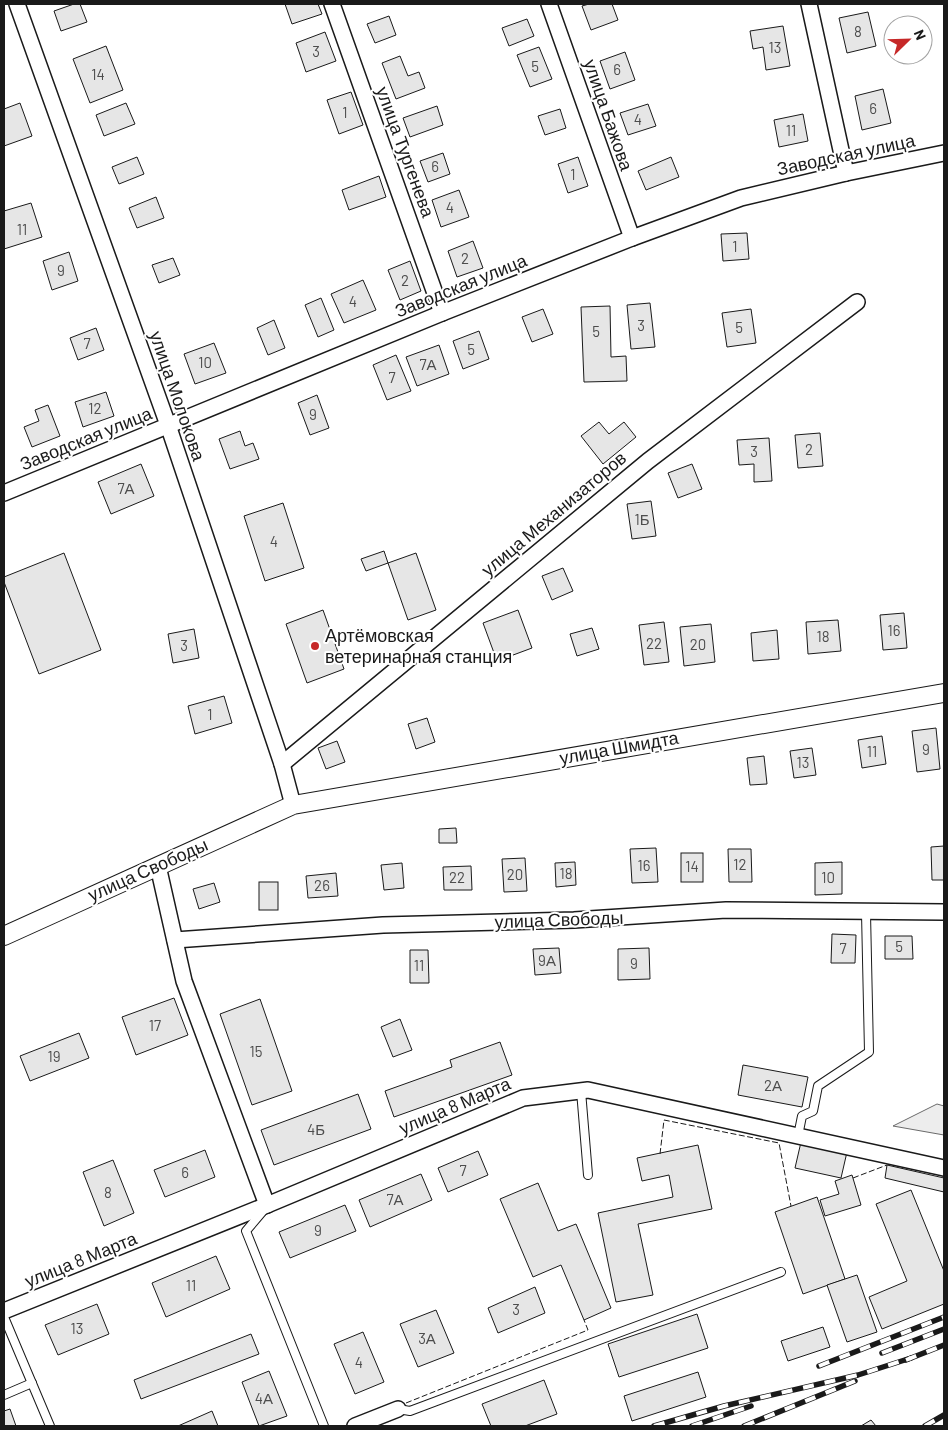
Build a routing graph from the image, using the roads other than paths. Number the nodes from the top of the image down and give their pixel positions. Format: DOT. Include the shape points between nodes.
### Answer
graph roads {
  1 [pos="17,4"];
  2 [pos="332,4"];
  3 [pos="549,4"];
  4 [pos="809,4"];
  5 [pos="944,153"];
  6 [pos="846,173"];
  7 [pos="632,238"];
  8 [pos="857,302"];
  9 [pos="442,313"];
  10 [pos="168,426"];
  11 [pos="4,493"];
  12 [pos="944,693"];
  13 [pos="282,764"];
  14 [pos="293,805"];
  15 [pos="158,866"];
  16 [pos="944,912"];
  17 [pos="866,913"];
  18 [pos="4,936"];
  19 [pos="175,940"];
  20 [pos="581,1091"];
  21 [pos="798,1136"];
  22 [pos="944,1168"];
  23 [pos="588,1175"];
  24 [pos="267,1205"];
  25 [pos="781,1272"];
  26 [pos="4,1311"];
  27 [pos="4,1316"];
  28 [pos="32,1383"];
  29 [pos="4,1395"];
  30 [pos="398,1409"];
  31 [pos="50,1426"];
  32 [pos="324,1426"];
  33 [pos="355,1426"];
  1 -- 10 [label="street, улица Молокова"];
  2 -- 9 [label="street, улица Тургенева"];
  3 -- 7 [label="street, улица Бажова"];
  4 -- 6 [label="street"];
  5 -- 6 [label="street, Заводская улица"];
  6 -- 7 [label="street, Заводская улица" via="741,198"];
  7 -- 9 [label="street, Заводская улица"];
  8 -- 13 [label="street, улица Механизаторов" via="648,461"];
  9 -- 10 [label="street, Заводская улица"];
  10 -- 11 [label="street, Заводская улица"];
  10 -- 13 [label="street, улица Молокова"];
  12 -- 14 [label="street, улица Шмидта"];
  13 -- 14 [label="street, улица Молокова"];
  14 -- 15 [label="street, улица Свободы"];
  15 -- 18 [label="street, улица Свободы"];
  15 -- 19 [label="street"];
  16 -- 17 [label="street, улица Свободы"];
  17 -- 19 [label="street, улица Свободы" via="726,910 574,920 383,925"];
  17 -- 21 [label="lane" via="870,1052 818,1086 813,1111 802,1116"];
  19 -- 24 [label="street" via="184,981"];
  20 -- 21 [label="street, улица 8 Марта"];
  20 -- 23 [label="lane"];
  20 -- 24 [label="street, улица 8 Марта" via="523,1098"];
  21 -- 22 [label="street, улица 8 Марта"];
  24 -- 26 [label="street, улица 8 Марта"];
  24 -- 32 [label="lane" via="246,1231"];
  25 -- 30 [label="lane" via="410,1411"];
  27 -- 28 [label="lane"];
  28 -- 29 [label="lane"];
  28 -- 31 [label="lane"];
  30 -- 33 [label="street"];
}
